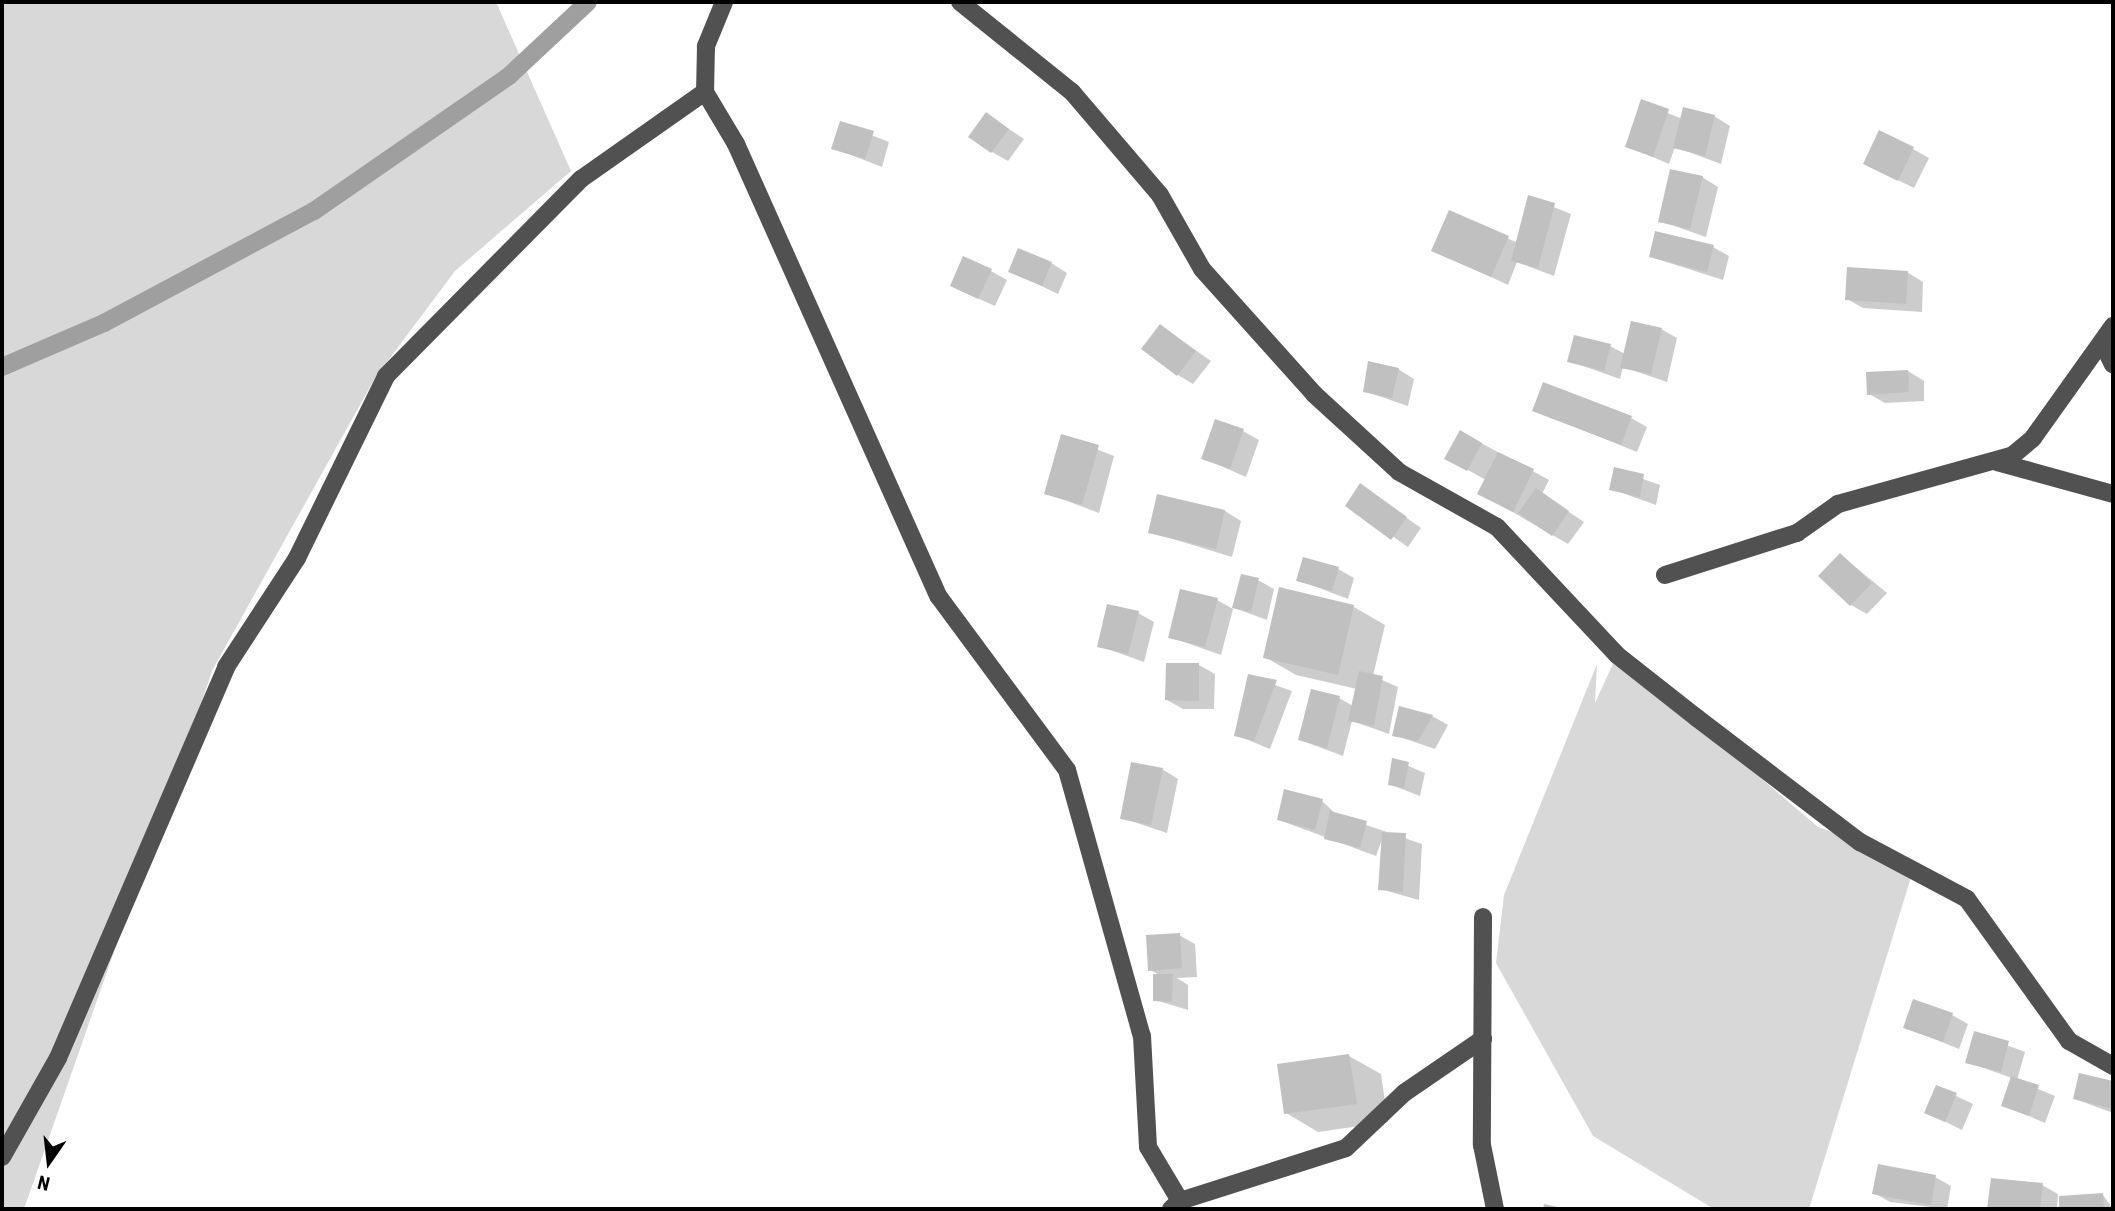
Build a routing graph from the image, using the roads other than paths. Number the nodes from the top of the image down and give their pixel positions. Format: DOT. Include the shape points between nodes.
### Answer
graph roads {
  1 [pos="724,2"];
  2 [pos="960,2"];
  3 [pos="705,92"];
  4 [pos="2113,326"];
  5 [pos="2102,342"];
  6 [pos="2113,365"];
  7 [pos="1997,461"];
  8 [pos="2113,494"];
  9 [pos="1665,575"];
  10 [pos="1483,917"];
  11 [pos="1483,1039"];
  12 [pos="2113,1066"];
  13 [pos="2,1157"];
  14 [pos="1176,1205"];
  15 [pos="1495,1209"];
  1 -- 3 [label="street" via="706,46"];
  2 -- 12 [label="street" via="1072,92 1160,195 1202,269 1324,403 1399,472 1497,527 1617,655 1697,718 1860,842 1967,899 2070,1041"];
  3 -- 13 [label="street" via="581,179 386,376 297,558 226,667 58,1058"];
  3 -- 14 [label="street" via="736,144 939,597 1067,770 1142,1036 1148,1147"];
  4 -- 5 [label="street"];
  5 -- 6 [label="street"];
  5 -- 7 [label="street" via="2033,438"];
  7 -- 8 [label="street"];
  7 -- 9 [label="street" via="1935,472 1838,504 1797,533"];
  10 -- 11 [label="street"];
  11 -- 14 [label="street" via="1404,1093 1346,1148"];
  11 -- 15 [label="street" via="1482,1145"];
}
